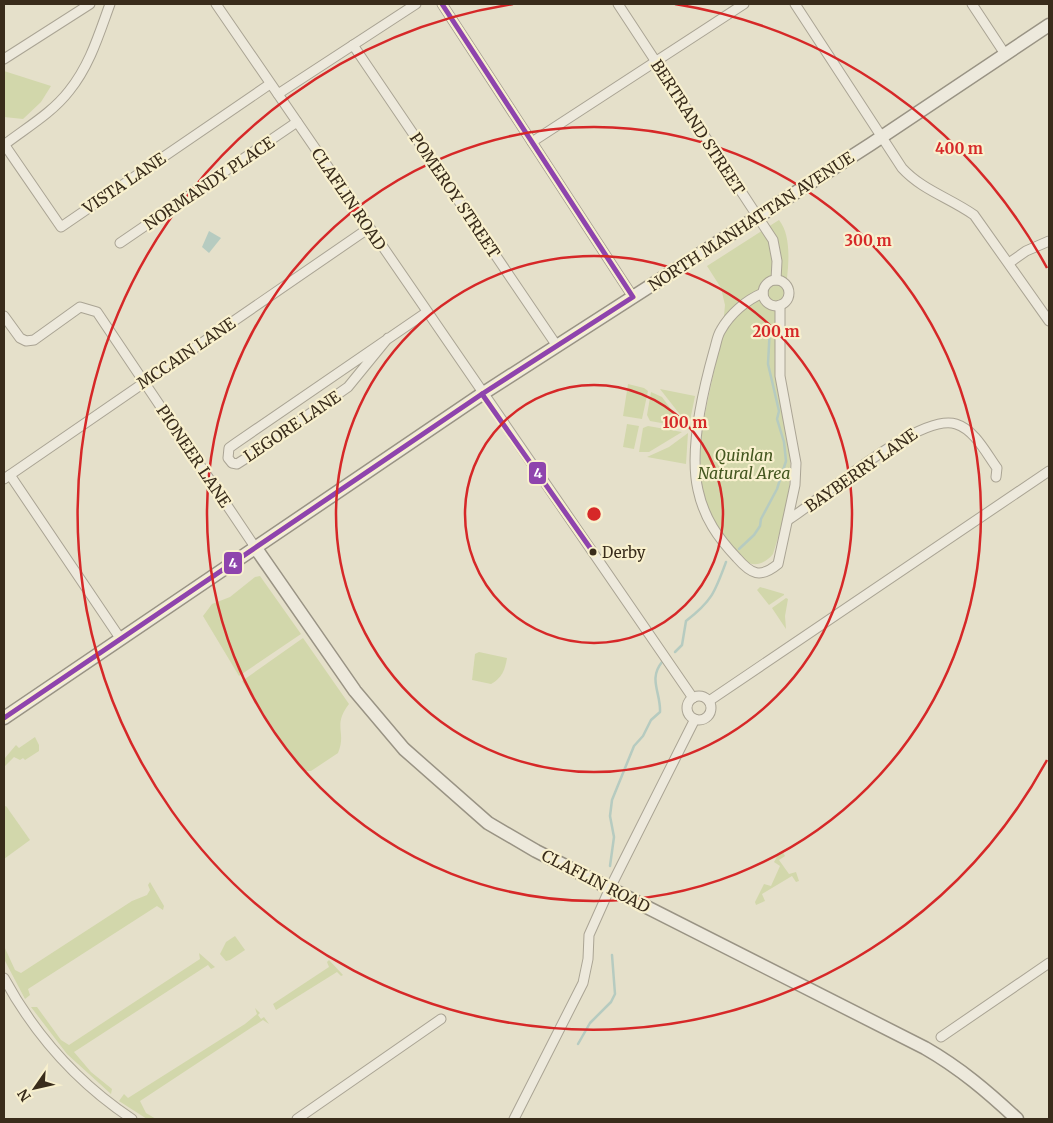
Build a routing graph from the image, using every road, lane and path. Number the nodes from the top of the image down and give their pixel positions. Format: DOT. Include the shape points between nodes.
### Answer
graph roads {
  1 [pos="90,4"];
  2 [pos="110,4"];
  3 [pos="216,4"];
  4 [pos="416,4"];
  5 [pos="442,4"];
  6 [pos="618,4"];
  7 [pos="744,4"];
  8 [pos="795,4"];
  9 [pos="972,4"];
  10 [pos="1049,25"];
  11 [pos="354,45"];
  12 [pos="1005,54"];
  13 [pos="4,59"];
  14 [pos="656,61"];
  15 [pos="270,84"];
  16 [pos="278,94"];
  17 [pos="297,122"];
  18 [pos="882,136"];
  19 [pos="532,142"];
  20 [pos="4,145"];
  21 [pos="757,216"];
  22 [pos="369,228"];
  23 [pos="1049,241"];
  24 [pos="120,243"];
  25 [pos="1008,263"];
  26 [pos="776,280"];
  27 [pos="763,293"];
  28 [pos="633,297"];
  29 [pos="780,305"];
  30 [pos="426,312"];
  31 [pos="4,316"];
  32 [pos="1049,321"];
  33 [pos="388,338"];
  34 [pos="557,346"];
  35 [pos="144,381"];
  36 [pos="482,394"];
  37 [pos="1049,472"];
  38 [pos="7,477"];
  39 [pos="996,477"];
  40 [pos="788,520"];
  41 [pos="255,547"];
  42 [pos="120,638"];
  43 [pos="693,698"];
  44 [pos="709,701"];
  45 [pos="4,718"];
  46 [pos="695,719"];
  47 [pos="610,888"];
  48 [pos="1049,963"];
  49 [pos="4,978"];
  50 [pos="441,1019"];
  51 [pos="941,1037"];
  52 [pos="132,1119"];
  53 [pos="298,1119"];
  54 [pos="514,1119"];
  55 [pos="1017,1119"];
  1 -- 13 [label="street"];
  2 -- 20 [label="street" via="94,51 69,91 32,125"];
  3 -- 15 [label="street, CLAFLIN ROAD"];
  4 -- 11 [label="street"];
  5 -- 19 [label="street"];
  6 -- 14 [label="street, BERTRAND STREET"];
  7 -- 14 [label="street"];
  8 -- 18 [label="street"];
  9 -- 12 [label="street"];
  10 -- 12 [label="street, NORTH MANHATTAN AVENUE"];
  11 -- 16 [label="street"];
  11 -- 34 [label="street, POMEROY STREET"];
  12 -- 18 [label="street, NORTH MANHATTAN AVENUE"];
  14 -- 19 [label="street"];
  14 -- 21 [label="street, BERTRAND STREET"];
  15 -- 16 [label="street, CLAFLIN ROAD"];
  15 -- 20 [label="street, VISTA LANE" via="60,227"];
  16 -- 17 [label="street, CLAFLIN ROAD"];
  17 -- 22 [label="street, CLAFLIN ROAD"];
  17 -- 24 [label="street, NORMANDY PLACE"];
  18 -- 21 [label="street, NORTH MANHATTAN AVENUE"];
  18 -- 25 [label="street" via="907,174 974,215"];
  19 -- 28 [label="street"];
  21 -- 26 [label="street, BERTRAND STREET" via="773,240"];
  21 -- 28 [label="street, NORTH MANHATTAN AVENUE"];
  22 -- 30 [label="street, CLAFLIN ROAD"];
  22 -- 35 [label="street, MCCAIN LANE"];
  23 -- 25 [label="street"];
  25 -- 32 [label="street"];
  26 -- 27 [label="street" via="766,285"];
  26 -- 29 [label="street" via="785,284 788,292"];
  27 -- 29 [label="street" via="769,304"];
  27 -- 40 [label="street" via="743,305 720,330 708,376 695,449 695,468 698,491 713,530 747,569 764,573 778,564"];
  28 -- 34 [label="street, NORTH MANHATTAN AVENUE"];
  29 -- 40 [label="street" via="780,376 796,463"];
  30 -- 33 [label="street, LEGORE LANE"];
  30 -- 36 [label="street, CLAFLIN ROAD"];
  31 -- 35 [label="street, PIONEER LANE" via="20,338 26,341 34,340 80,307 97,312"];
  33 -- 33 [label="street, LEGORE LANE" via="229,448 228,458 237,464 348,387"];
  34 -- 36 [label="street, NORTH MANHATTAN AVENUE"];
  35 -- 38 [label="street, MCCAIN LANE"];
  35 -- 41 [label="street, PIONEER LANE"];
  36 -- 41 [label="street, NORTH MANHATTAN AVENUE"];
  36 -- 43 [label="street, CLAFLIN ROAD"];
  37 -- 44 [label="street"];
  38 -- 42 [label="street"];
  39 -- 40 [label="street, BAYBERRY LANE" via="997,468 973,436 957,424 934,424 886,450"];
  41 -- 42 [label="street, NORTH MANHATTAN AVENUE"];
  41 -- 47 [label="street, CLAFLIN ROAD" via="355,691 404,749 488,823"];
  42 -- 45 [label="street, NORTH MANHATTAN AVENUE"];
  43 -- 44 [label="street" via="700,696"];
  43 -- 46 [label="street" via="688,709"];
  44 -- 46 [label="street" via="712,707 709,715"];
  46 -- 47 [label="street"];
  47 -- 54 [label="street" via="589,936 583,983"];
  47 -- 55 [label="street, CLAFLIN ROAD" via="926,1048 952,1063"];
  48 -- 51 [label="street"];
  49 -- 52 [label="street" via="20,1007 59,1056 94,1091"];
  50 -- 53 [label="street"];
}
